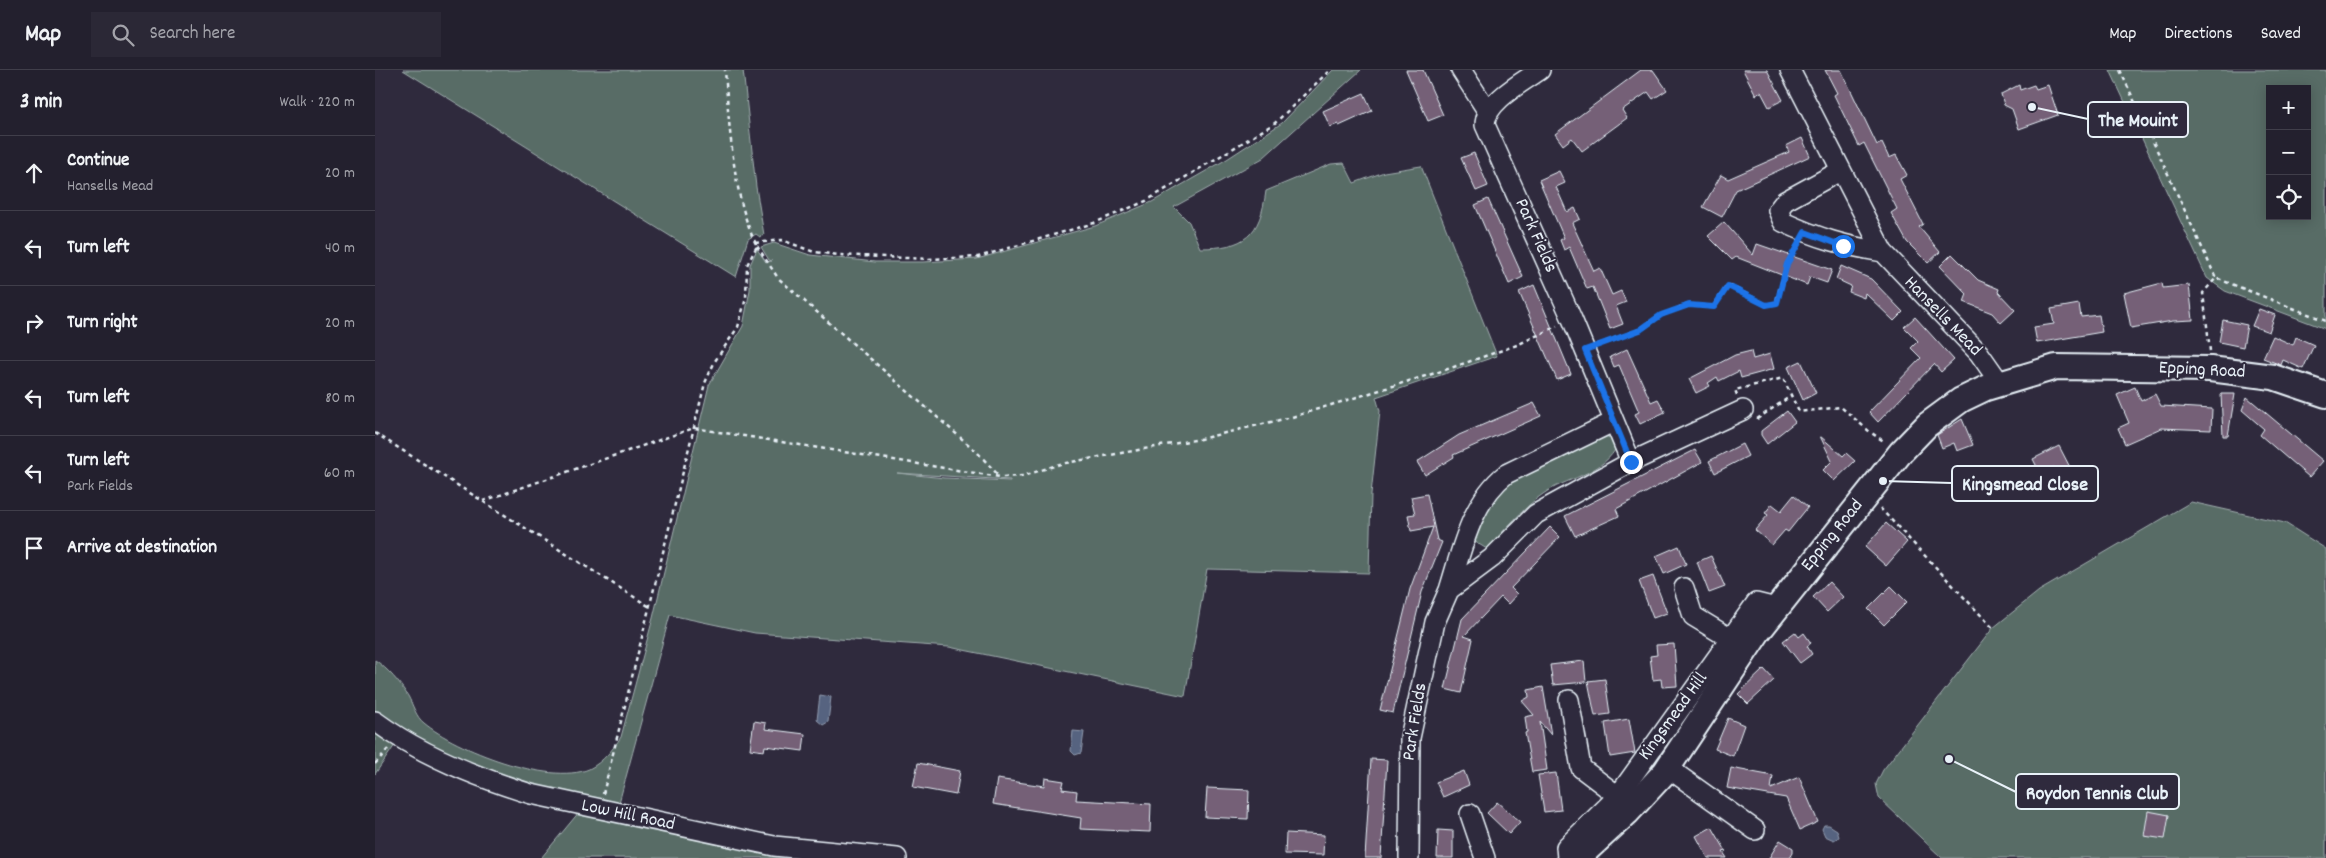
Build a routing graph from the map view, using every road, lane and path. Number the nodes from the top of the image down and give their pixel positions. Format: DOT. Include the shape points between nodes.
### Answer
graph roads {
  1 [pos="725,70"];
  2 [pos="1329,70"];
  3 [pos="1461,70"];
  4 [pos="1540,70"];
  5 [pos="1790,70"];
  6 [pos="2120,70"];
  7 [pos="1488,112"];
  8 [pos="1840,171"];
  9 [pos="1805,232"];
  10 [pos="756,244"];
  11 [pos="1883,252"];
  12 [pos="2217,278"];
  13 [pos="1572,319"];
  14 [pos="2326,321"];
  15 [pos="1585,350"];
  16 [pos="2211,369"];
  17 [pos="2000,383"];
  18 [pos="2326,395"];
  19 [pos="1791,396"];
  20 [pos="1743,410"];
  21 [pos="1613,422"];
  22 [pos="694,428"];
  23 [pos="375,433"];
  24 [pos="1901,452"];
  25 [pos="1631,462"];
  26 [pos="1000,477"];
  27 [pos="1867,494"];
  28 [pos="483,501"];
  29 [pos="1465,540"];
  30 [pos="1492,558"];
  31 [pos="1684,588"];
  32 [pos="1449,590"];
  33 [pos="650,607"];
  34 [pos="1776,608"];
  35 [pos="1993,628"];
  36 [pos="1731,638"];
  37 [pos="1569,700"];
  38 [pos="375,720"];
  39 [pos="1668,768"];
  40 [pos="1618,796"];
  41 [pos="600,809"];
  42 [pos="1470,814"];
  43 [pos="1755,830"];
  44 [pos="897,858"];
  45 [pos="1409,858"];
  46 [pos="1485,858"];
  47 [pos="1567,858"];
  48 [pos="1578,858"];
  1 -- 10 [label="path" via="741,200"];
  2 -- 10 [label="path" via="1275,123 1147,201 1094,223 978,257 837,255 814,252 782,240"];
  3 -- 7 [label="street"];
  4 -- 7 [label="street"];
  5 -- 8 [label="street, Hansells Mead"];
  6 -- 12 [label="path"];
  7 -- 13 [label="street, Park Fields" via="1485,125"];
  8 -- 9 [label="street" via="1785,201 1778,210 1783,222"];
  8 -- 11 [label="street, Hansells Mead"];
  9 -- 11 [label="street" via="1843,246"];
  9 -- 15 [label="path" via="1787,264 1777,303 1766,305 1728,286 1714,307 1689,305 1661,315 1640,330"];
  10 -- 22 [label="path" via="747,265 747,298 738,327 705,382"];
  10 -- 26 [label="path" via="778,278 977,452"];
  11 -- 17 [label="street, Hansells Mead" via="1979,353"];
  12 -- 14 [label="path"];
  12 -- 16 [label="path" via="2203,293"];
  13 -- 15 [label="street, Park Fields"];
  13 -- 26 [label="path" via="1517,345 1292,417 1200,439 1060,464 1023,476"];
  15 -- 21 [label="street, Park Fields"];
  16 -- 17 [label="main road, Epping Road" via="2056,367"];
  16 -- 18 [label="main road, Epping Road" via="2273,377"];
  17 -- 24 [label="main road, Epping Road" via="1961,400 1927,425"];
  19 -- 20 [label="path" via="1750,424"];
  19 -- 20 [label="path" via="1783,378 1735,390"];
  19 -- 24 [label="path" via="1799,412 1841,407 1870,432"];
  20 -- 25 [label="street, Park Fields"];
  21 -- 25 [label="street, Park Fields"];
  21 -- 29 [label="street, Park Fields" via="1506,474 1493,484 1482,500"];
  22 -- 26 [label="path"];
  22 -- 28 [label="path"];
  22 -- 33 [label="path"];
  23 -- 28 [label="path"];
  24 -- 27 [label="main road, Epping Road"];
  25 -- 30 [label="street, Park Fields" via="1536,514"];
  27 -- 34 [label="main road, Epping Road"];
  27 -- 35 [label="path"];
  28 -- 33 [label="path"];
  29 -- 30 [label="street" via="1477,552"];
  29 -- 32 [label="street, Park Fields"];
  30 -- 32 [label="street, Park Fields"];
  31 -- 36 [label="street" via="1693,616"];
  32 -- 45 [label="street, Park Fields" via="1435,622 1409,738"];
  33 -- 41 [label="path"];
  34 -- 36 [label="street, Kingsmead Hill" via="1757,602"];
  34 -- 39 [label="main road, Epping Road"];
  36 -- 40 [label="street, Kingsmead Hill"];
  37 -- 40 [label="street" via="1581,768"];
  38 -- 41 [label="street, Low Hill Road" via="399,739 494,783"];
  39 -- 43 [label="street"];
  39 -- 48 [label="main road, Epping Road" via="1627,813"];
  40 -- 47 [label="street, Kingsmead Hill" via="1566,848"];
  41 -- 44 [label="street, Low Hill Road" via="774,846"];
  42 -- 46 [label="street"];
}
